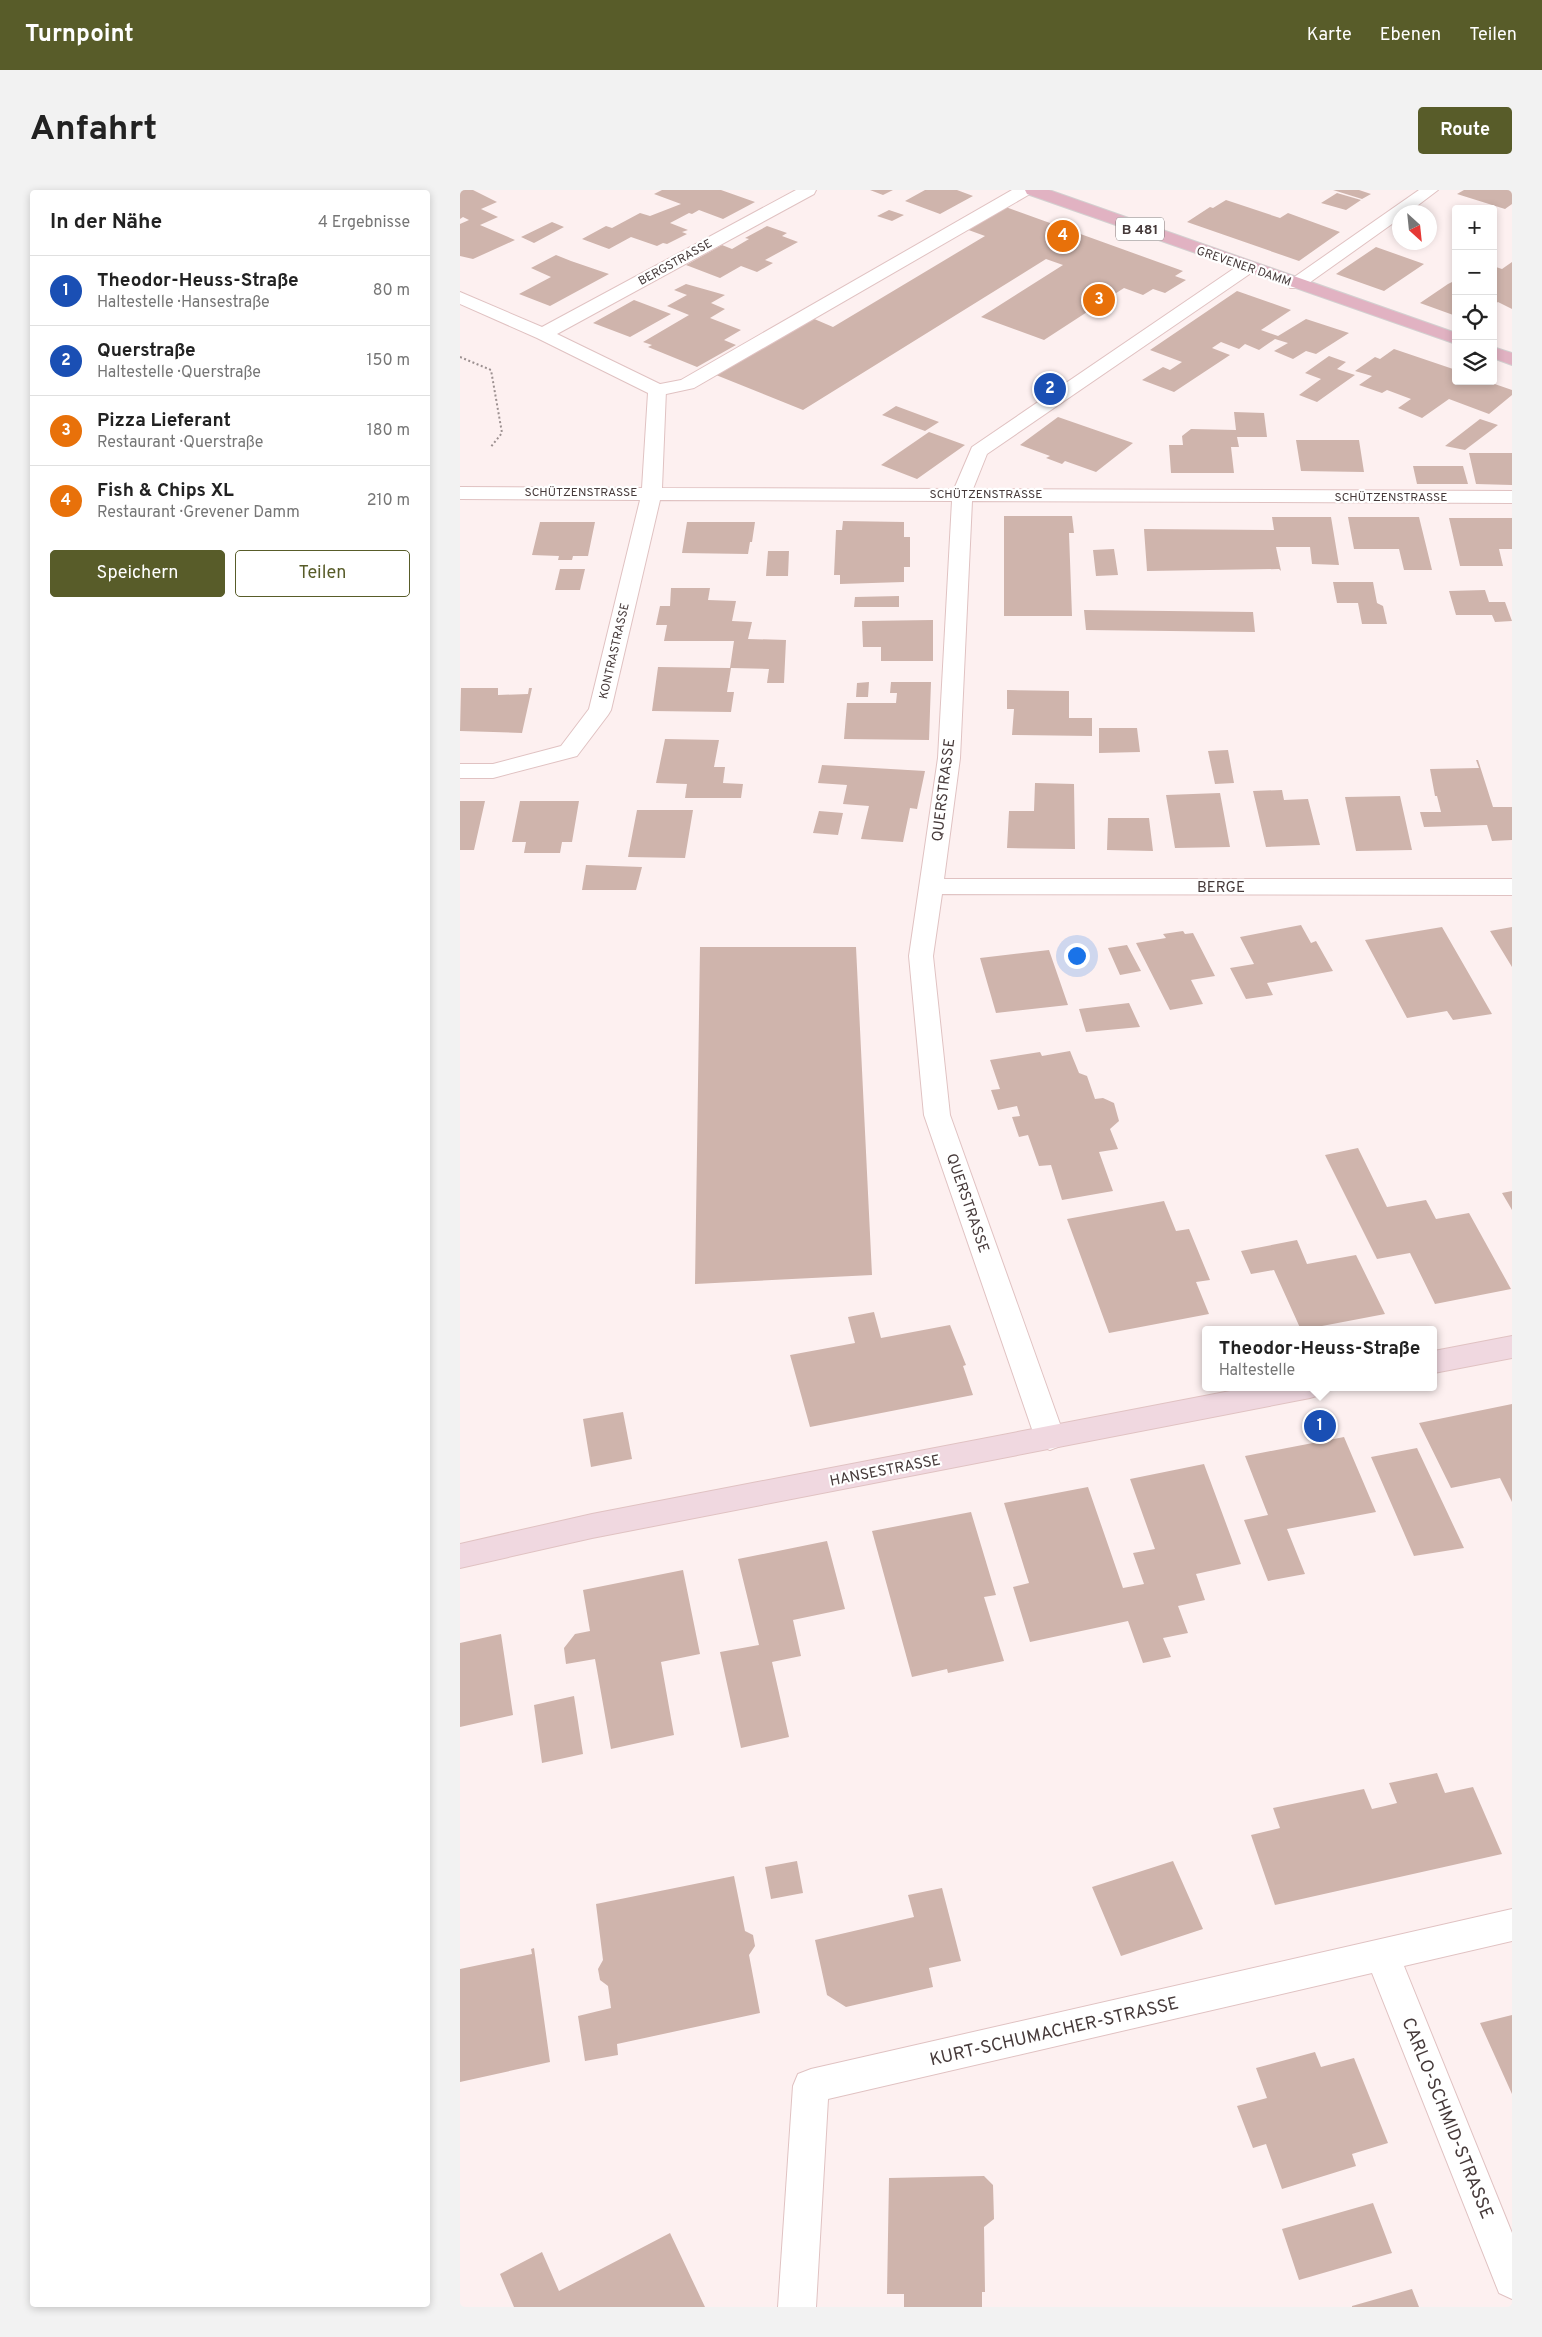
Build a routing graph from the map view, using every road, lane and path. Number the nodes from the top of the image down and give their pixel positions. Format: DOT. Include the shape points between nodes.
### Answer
graph roads {
  1 [pos="808,190"];
  2 [pos="1024,190"];
  3 [pos="1033,190"];
  4 [pos="1430,190"];
  5 [pos="1248,267"];
  6 [pos="1296,284"];
  7 [pos="460,297"];
  8 [pos="543,334"];
  9 [pos="1452,338"];
  10 [pos="1497,353"];
  11 [pos="460,357"];
  12 [pos="1512,359"];
  13 [pos="657,390"];
  14 [pos="490,448"];
  15 [pos="652,492"];
  16 [pos="460,493"];
  17 [pos="962,493"];
  18 [pos="1512,498"];
  19 [pos="460,771"];
  20 [pos="930,886"];
  21 [pos="1512,888"];
  22 [pos="1512,1347"];
  23 [pos="1437,1361"];
  24 [pos="1290,1391"];
  25 [pos="1050,1438"];
  26 [pos="460,1556"];
  27 [pos="1512,1926"];
  28 [pos="1383,1956"];
  29 [pos="1512,2280"];
  30 [pos="797,2307"];
  1 -- 8 [label="street, BERGSTRASSE"];
  2 -- 13 [label="street" via="687,384"];
  3 -- 5 [label="main road, GREVENER DAMM / B 481"];
  4 -- 6 [label="street"];
  5 -- 6 [label="main road, GREVENER DAMM / B 481"];
  5 -- 17 [label="street, QUERSTRASSE" via="980,451"];
  6 -- 9 [label="main road, GREVENER DAMM / B 481"];
  7 -- 8 [label="street"];
  8 -- 13 [label="street"];
  10 -- 12 [label="main road"];
  11 -- 14 [label="path" via="491,370 502,433"];
  13 -- 15 [label="street"];
  15 -- 16 [label="street, SCHÜTZENSTRASSE"];
  15 -- 17 [label="street, SCHÜTZENSTRASSE"];
  15 -- 19 [label="street, KONTRASTRASSE" via="600,710 569,751 494,771"];
  17 -- 18 [label="street, SCHÜTZENSTRASSE"];
  17 -- 20 [label="street, QUERSTRASSE" via="950,758"];
  20 -- 21 [label="street, BERGE"];
  20 -- 25 [label="street, QUERSTRASSE" via="921,956 937,1115"];
  22 -- 23 [label="street"];
  24 -- 25 [label="street, HANSESTRASSE"];
  25 -- 26 [label="street, HANSESTRASSE" via="592,1526"];
  27 -- 28 [label="street, KURT-SCHUMACHER-STRASSE"];
  28 -- 29 [label="street, CARLO-SCHMID-STRASSE"];
  28 -- 30 [label="street, KURT-SCHUMACHER-STRASSE" via="811,2086"];
}
